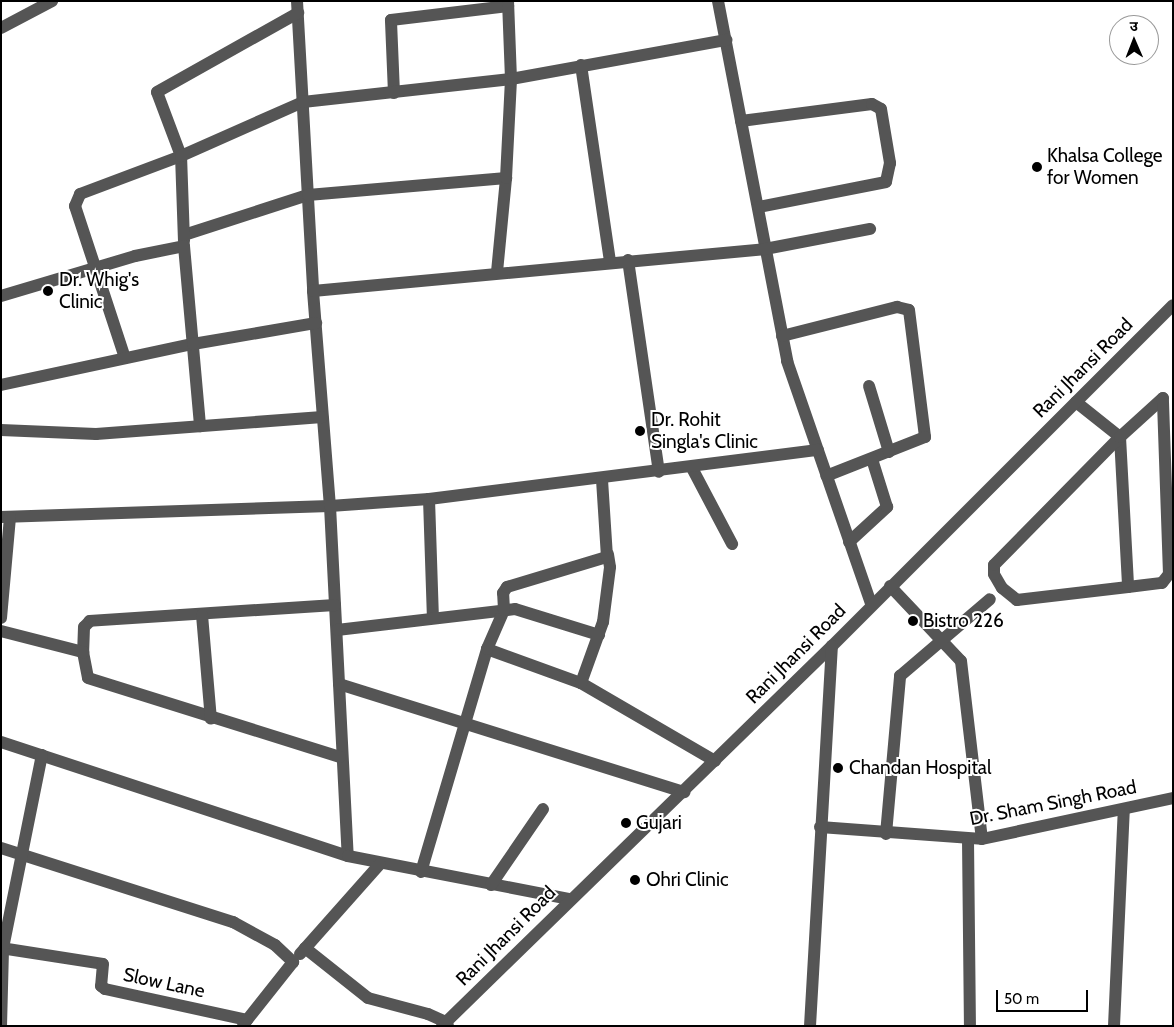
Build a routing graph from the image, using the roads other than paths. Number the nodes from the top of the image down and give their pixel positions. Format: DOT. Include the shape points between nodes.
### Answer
graph roads {
  1 [pos="52,1"];
  2 [pos="718,1"];
  3 [pos="508,3"];
  4 [pos="298,7"];
  5 [pos="1,28"];
  6 [pos="726,40"];
  7 [pos="581,65"];
  8 [pos="510,79"];
  9 [pos="394,93"];
  10 [pos="303,102"];
  11 [pos="741,121"];
  12 [pos="181,156"];
  13 [pos="506,178"];
  14 [pos="308,195"];
  15 [pos="758,207"];
  16 [pos="870,229"];
  17 [pos="184,240"];
  18 [pos="765,250"];
  19 [pos="628,260"];
  20 [pos="610,262"];
  21 [pos="96,267"];
  22 [pos="497,272"];
  23 [pos="313,291"];
  24 [pos="2,294"];
  25 [pos="1170,313"];
  26 [pos="316,323"];
  27 [pos="782,336"];
  28 [pos="193,344"];
  29 [pos="125,358"];
  30 [pos="1,385"];
  31 [pos="869,386"];
  32 [pos="1076,402"];
  33 [pos="322,418"];
  34 [pos="200,426"];
  35 [pos="1,430"];
  36 [pos="1120,437"];
  37 [pos="818,450"];
  38 [pos="889,452"];
  39 [pos="872,459"];
  40 [pos="692,468"];
  41 [pos="659,472"];
  42 [pos="826,476"];
  43 [pos="602,480"];
  44 [pos="429,499"];
  45 [pos="330,506"];
  46 [pos="6,517"];
  47 [pos="849,542"];
  48 [pos="732,544"];
  49 [pos="608,554"];
  50 [pos="890,586"];
  51 [pos="1128,586"];
  52 [pos="990,599"];
  53 [pos="871,604"];
  54 [pos="335,605"];
  55 [pos="504,610"];
  56 [pos="202,615"];
  57 [pos="1,618"];
  58 [pos="433,618"];
  59 [pos="337,630"];
  60 [pos="1,631"];
  61 [pos="599,634"];
  62 [pos="941,640"];
  63 [pos="832,646"];
  64 [pos="487,649"];
  65 [pos="83,652"];
  66 [pos="581,683"];
  67 [pos="339,684"];
  68 [pos="211,719"];
  69 [pos="465,726"];
  70 [pos="1,742"];
  71 [pos="42,755"];
  72 [pos="340,757"];
  73 [pos="715,761"];
  74 [pos="684,792"];
  75 [pos="1173,798"];
  76 [pos="1124,809"];
  77 [pos="544,810"];
  78 [pos="820,827"];
  79 [pos="886,834"];
  80 [pos="982,839"];
  81 [pos="968,840"];
  82 [pos="1,848"];
  83 [pos="20,854"];
  84 [pos="348,856"];
  85 [pos="380,864"];
  86 [pos="421,872"];
  87 [pos="491,885"];
  88 [pos="570,899"];
  89 [pos="2,948"];
  90 [pos="305,948"];
  91 [pos="293,962"];
  92 [pos="245,1023"];
  93 [pos="445,1024"];
  94 [pos="2,1026"];
  95 [pos="810,1026"];
  96 [pos="970,1026"];
  97 [pos="1114,1026"];
  1 -- 5 [label="street"];
  2 -- 6 [label="street"];
  3 -- 8 [label="street"];
  3 -- 9 [label="street" via="391,20"];
  4 -- 10 [label="street"];
  4 -- 12 [label="street" via="159,89 158,101"];
  6 -- 7 [label="street"];
  6 -- 11 [label="street"];
  7 -- 8 [label="street"];
  7 -- 20 [label="street"];
  8 -- 9 [label="street"];
  8 -- 13 [label="street"];
  9 -- 10 [label="street"];
  10 -- 12 [label="street"];
  10 -- 14 [label="street"];
  11 -- 15 [label="street"];
  11 -- 15 [label="street" via="872,104 881,109 890,163 886,182"];
  12 -- 17 [label="street"];
  12 -- 21 [label="street" via="80,194 75,200"];
  13 -- 14 [label="street"];
  13 -- 22 [label="street"];
  14 -- 17 [label="street"];
  14 -- 23 [label="street"];
  15 -- 18 [label="street"];
  16 -- 18 [label="street"];
  17 -- 21 [label="street"];
  17 -- 28 [label="street"];
  18 -- 19 [label="street"];
  18 -- 27 [label="street"];
  19 -- 20 [label="street"];
  19 -- 41 [label="street"];
  20 -- 22 [label="street"];
  21 -- 24 [label="street"];
  21 -- 29 [label="street"];
  22 -- 23 [label="street"];
  23 -- 26 [label="street"];
  25 -- 32 [label="street, Rani Jhansi Road"];
  26 -- 28 [label="street"];
  26 -- 33 [label="street"];
  27 -- 37 [label="street" via="796,392"];
  27 -- 38 [label="street" via="897,307 909,310 926,431 920,440"];
  28 -- 29 [label="street"];
  28 -- 34 [label="street"];
  29 -- 30 [label="street"];
  31 -- 38 [label="street"];
  32 -- 36 [label="street"];
  32 -- 50 [label="street, Rani Jhansi Road"];
  33 -- 34 [label="street"];
  33 -- 45 [label="street"];
  34 -- 35 [label="street" via="96,434"];
  36 -- 51 [label="street"];
  36 -- 51 [label="street" via="1163,398 1168,574 1162,583"];
  36 -- 51 [label="street" via="993,569 1002,588 1017,600"];
  37 -- 40 [label="street"];
  37 -- 42 [label="street"];
  38 -- 39 [label="street"];
  39 -- 42 [label="street"];
  39 -- 47 [label="street" via="887,507"];
  40 -- 41 [label="street"];
  40 -- 48 [label="street"];
  41 -- 43 [label="street"];
  42 -- 47 [label="street"];
  43 -- 44 [label="street"];
  43 -- 49 [label="street"];
  44 -- 45 [label="street"];
  44 -- 58 [label="street"];
  45 -- 46 [label="street"];
  45 -- 54 [label="street"];
  46 -- 57 [label="street"];
  47 -- 53 [label="street"];
  49 -- 55 [label="street" via="602,560 507,587 503,593"];
  49 -- 61 [label="street" via="610,568"];
  50 -- 53 [label="street, Rani Jhansi Road"];
  50 -- 62 [label="street"];
  52 -- 62 [label="street"];
  53 -- 63 [label="street, Rani Jhansi Road"];
  54 -- 56 [label="street"];
  54 -- 59 [label="street"];
  55 -- 58 [label="street"];
  55 -- 61 [label="street" via="525,610"];
  55 -- 64 [label="street"];
  56 -- 65 [label="street" via="90,621 84,627"];
  56 -- 68 [label="street"];
  58 -- 59 [label="street"];
  59 -- 67 [label="street"];
  60 -- 65 [label="street"];
  61 -- 66 [label="street"];
  62 -- 79 [label="street" via="904,670 898,682"];
  62 -- 80 [label="street" via="957,656 962,667"];
  63 -- 73 [label="street, Rani Jhansi Road"];
  63 -- 78 [label="street"];
  64 -- 66 [label="street"];
  64 -- 69 [label="street"];
  65 -- 68 [label="street" via="88,678"];
  66 -- 73 [label="street"];
  67 -- 69 [label="street"];
  67 -- 72 [label="street"];
  68 -- 72 [label="street"];
  69 -- 74 [label="street"];
  69 -- 86 [label="street"];
  70 -- 71 [label="street"];
  71 -- 83 [label="street"];
  71 -- 84 [label="street"];
  72 -- 84 [label="street"];
  73 -- 74 [label="street, Rani Jhansi Road"];
  74 -- 88 [label="street, Rani Jhansi Road"];
  75 -- 76 [label="street, Dr. Sham Singh Road"];
  76 -- 80 [label="street, Dr. Sham Singh Road"];
  76 -- 97 [label="street"];
  77 -- 87 [label="street"];
  78 -- 79 [label="street, Dr. Sham Singh Road"];
  78 -- 95 [label="street"];
  79 -- 81 [label="street, Dr. Sham Singh Road"];
  80 -- 81 [label="street, Dr. Sham Singh Road"];
  81 -- 96 [label="street"];
  82 -- 83 [label="street"];
  83 -- 89 [label="street"];
  83 -- 91 [label="street" via="245,926 275,945"];
  84 -- 85 [label="street"];
  85 -- 86 [label="street"];
  85 -- 90 [label="street"];
  86 -- 87 [label="street"];
  87 -- 88 [label="street"];
  88 -- 93 [label="street, Rani Jhansi Road"];
  89 -- 92 [label="street, Slow Lane" via="103,964 101,986 105,989"];
  89 -- 94 [label="street"];
  90 -- 91 [label="street"];
  90 -- 93 [label="street" via="368,998"];
  91 -- 92 [label="street"];
}
